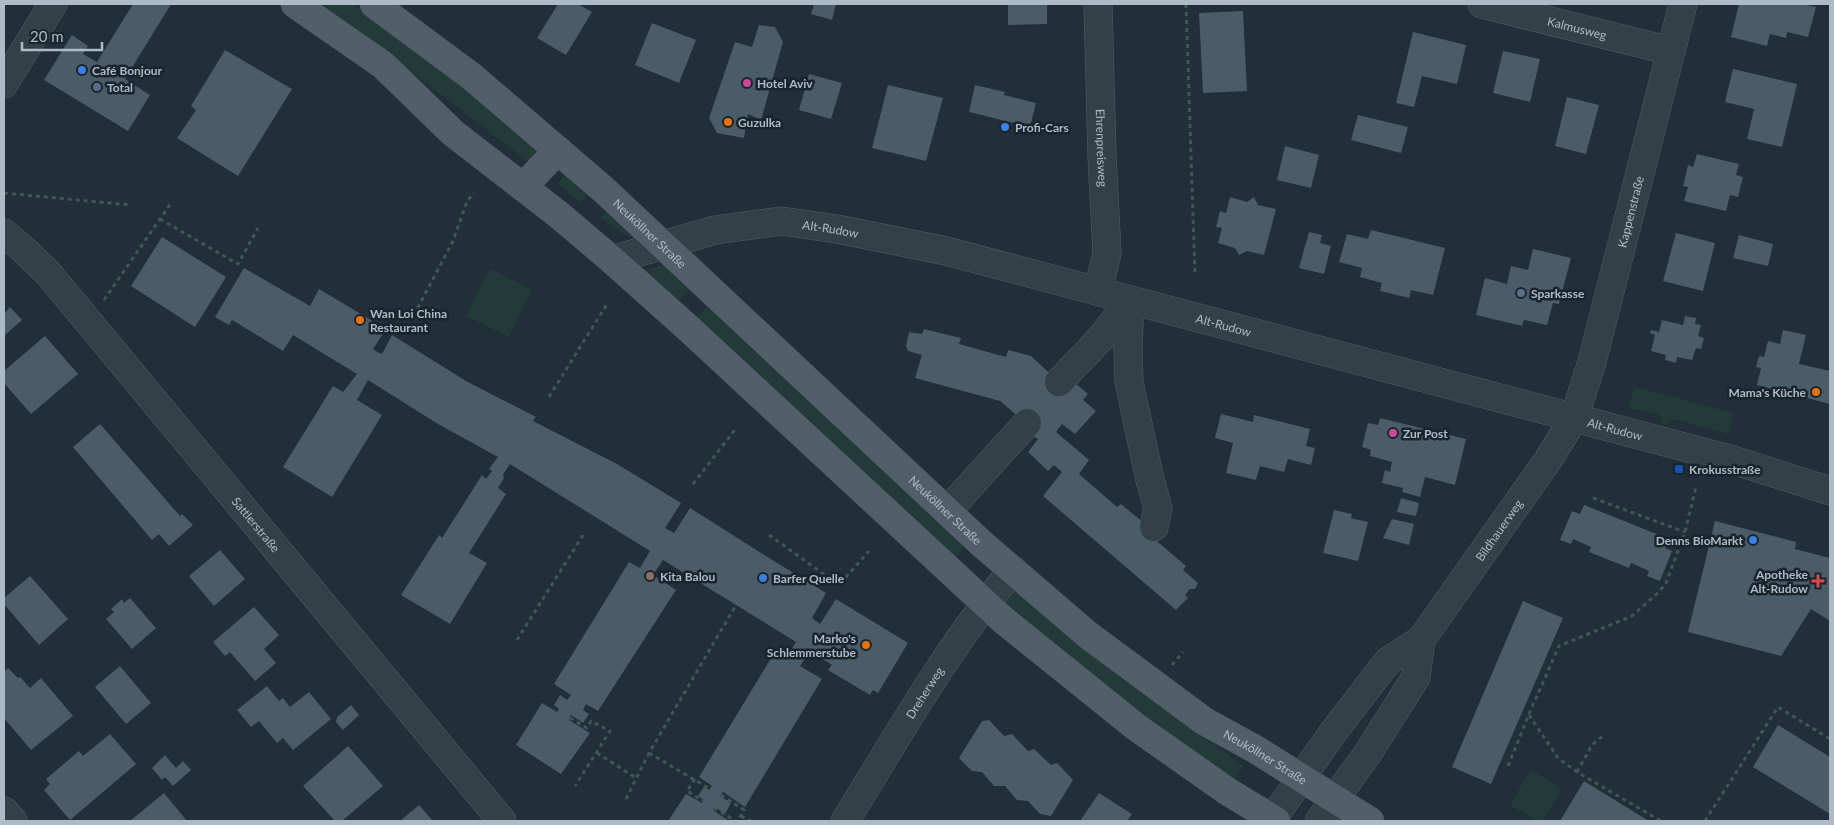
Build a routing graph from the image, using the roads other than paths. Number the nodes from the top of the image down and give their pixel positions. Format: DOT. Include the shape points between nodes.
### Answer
graph roads {
  1 [pos="53,4"];
  2 [pos="295,4"];
  3 [pos="374,4"];
  4 [pos="1098,4"];
  5 [pos="1482,4"];
  6 [pos="1683,4"];
  7 [pos="1671,51"];
  8 [pos="4,84"];
  9 [pos="558,150"];
  10 [pos="523,187"];
  11 [pos="4,233"];
  12 [pos="665,245"];
  13 [pos="612,260"];
  14 [pos="1098,291"];
  15 [pos="1130,300"];
  16 [pos="1059,382"];
  17 [pos="1574,418"];
  18 [pos="1027,423"];
  19 [pos="1830,492"];
  20 [pos="947,510"];
  21 [pos="1154,527"];
  22 [pos="1013,570"];
  23 [pos="984,604"];
  24 [pos="1421,640"];
  25 [pos="1301,778"];
  26 [pos="1335,799"];
  27 [pos="4,810"];
  28 [pos="13,821"];
  29 [pos="502,821"];
  30 [pos="845,821"];
  31 [pos="1273,821"];
  32 [pos="1319,821"];
  33 [pos="1370,821"];
  1 -- 8 [label="street"];
  2 -- 10 [label="main road" via="382,65 453,133"];
  3 -- 9 [label="main road, Neuköllner Straße" via="471,76"];
  4 -- 14 [label="street, Ehrenpreisweg" via="1107,253"];
  5 -- 7 [label="street, Kalmusweg"];
  6 -- 7 [label="street, Kappenstraße"];
  7 -- 17 [label="street, Kappenstraße" via="1594,354"];
  9 -- 10 [label="main road"];
  9 -- 12 [label="main road, Neuköllner Straße"];
  10 -- 13 [label="main road"];
  11 -- 29 [label="street, Sattlerstraße" via="48,274"];
  12 -- 13 [label="street, Alt-Rudow"];
  12 -- 14 [label="street, Alt-Rudow" via="715,230 781,221 946,251"];
  12 -- 20 [label="main road, Neuköllner Straße"];
  13 -- 23 [label="main road"];
  14 -- 15 [label="street, Alt-Rudow"];
  15 -- 16 [label="street" via="1101,338"];
  15 -- 17 [label="street, Alt-Rudow"];
  15 -- 21 [label="street" via="1129,382 1158,508"];
  17 -- 19 [label="street, Alt-Rudow" via="1733,460"];
  17 -- 24 [label="street, Bildhauerweg"];
  18 -- 20 [label="street"];
  20 -- 22 [label="main road, Neuköllner Straße"];
  22 -- 23 [label="street, Dreherweg"];
  22 -- 25 [label="main road, Neuköllner Straße" via="1088,635 1154,685 1204,721"];
  23 -- 30 [label="street, Dreherweg" via="959,638"];
  23 -- 31 [label="main road" via="1136,727"];
  24 -- 25 [label="street, Bildhauerweg" via="1388,662"];
  24 -- 26 [label="street, Bildhauerweg" via="1416,677"];
  25 -- 26 [label="main road, Neuköllner Straße"];
  25 -- 31 [label="street, Bildhauerweg"];
  26 -- 32 [label="street, Bildhauerweg"];
  26 -- 33 [label="main road, Neuköllner Straße"];
  27 -- 28 [label="street"];
}
